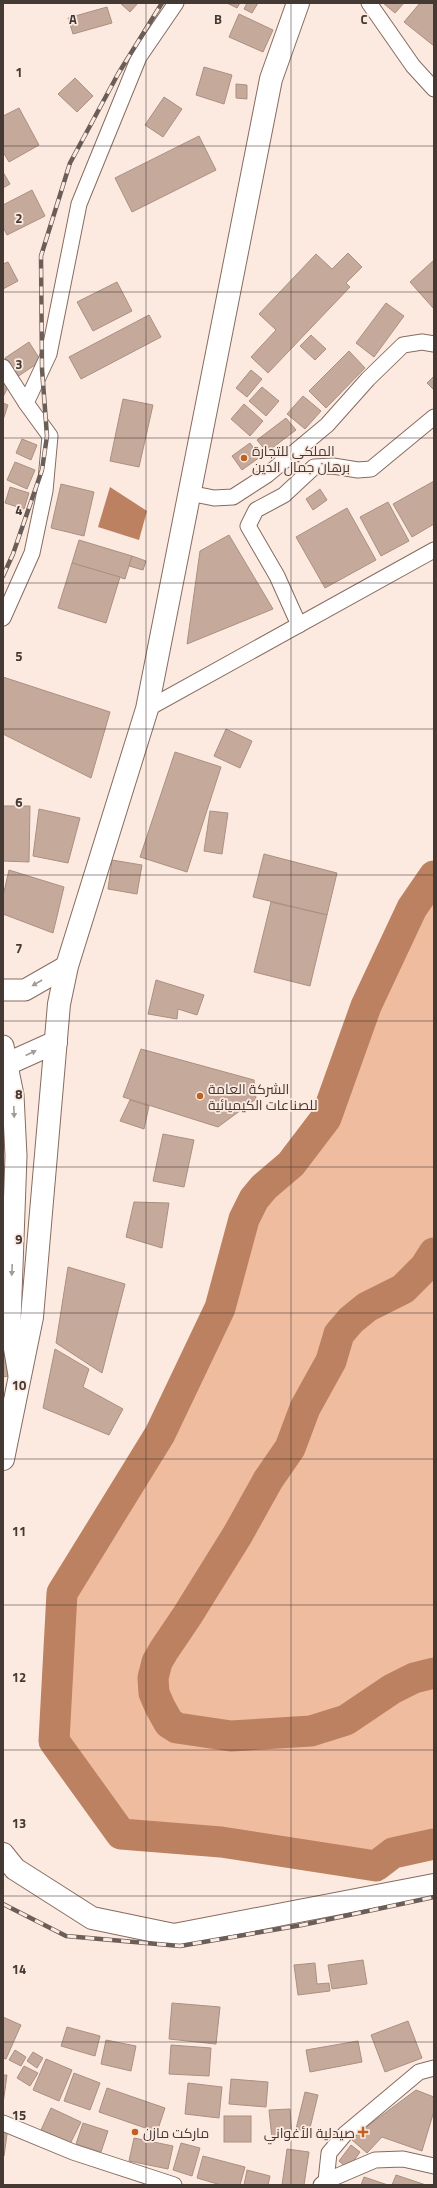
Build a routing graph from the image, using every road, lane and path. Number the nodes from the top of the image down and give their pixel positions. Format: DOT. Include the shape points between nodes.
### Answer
graph roads {
  1 [pos="176,3"];
  2 [pos="298,3"];
  3 [pos="369,3"];
  4 [pos="434,89"];
  5 [pos="434,344"];
  6 [pos="3,367"];
  7 [pos="26,403"];
  8 [pos="434,417"];
  9 [pos="189,493"];
  10 [pos="434,550"];
  11 [pos="3,618"];
  12 [pos="299,625"];
  13 [pos="147,709"];
  14 [pos="67,966"];
  15 [pos="3,990"];
  16 [pos="56,1042"];
  17 [pos="5,1055"];
  18 [pos="20,1378"];
  19 [pos="4,1449"];
  20 [pos="3,1854"];
  21 [pos="434,1885"];
  22 [pos="434,2068"];
  23 [pos="3,2123"];
  24 [pos="434,2166"];
  25 [pos="323,2183"];
  26 [pos="174,2185"];
  1 -- 7 [label="street" via="139,57 79,204 49,354"];
  2 -- 9 [label="main road" via="271,79"];
  3 -- 4 [label="street" via="413,66"];
  5 -- 9 [label="street" via="422,342 403,345 327,425 267,475 233,497 214,498"];
  6 -- 7 [label="street"];
  7 -- 11 [label="street" via="50,436 45,491 32,553"];
  8 -- 12 [label="street" via="371,469 314,467 284,495 256,510 248,526 277,576"];
  9 -- 13 [label="main road"];
  10 -- 12 [label="street"];
  12 -- 13 [label="street"];
  13 -- 14 [label="main road"];
  14 -- 15 [label="main road, one-way" via="25,990"];
  14 -- 16 [label="main road" via="59,1004"];
  17 -- 16 [label="main road, one-way"];
  16 -- 18 [label="main road" via="32,1318"];
  17 -- 18 [label="main road, one-way" via="13,1095 16,1156 10,1322"];
  18 -- 19 [label="main road"];
  20 -- 21 [label="main road" via="15,1869 92,1918 174,1935"];
  22 -- 25 [label="street" via="419,2072 345,2134 329,2153"];
  23 -- 26 [label="street" via="73,2152"];
  24 -- 25 [label="street" via="403,2159 375,2160"];
}
